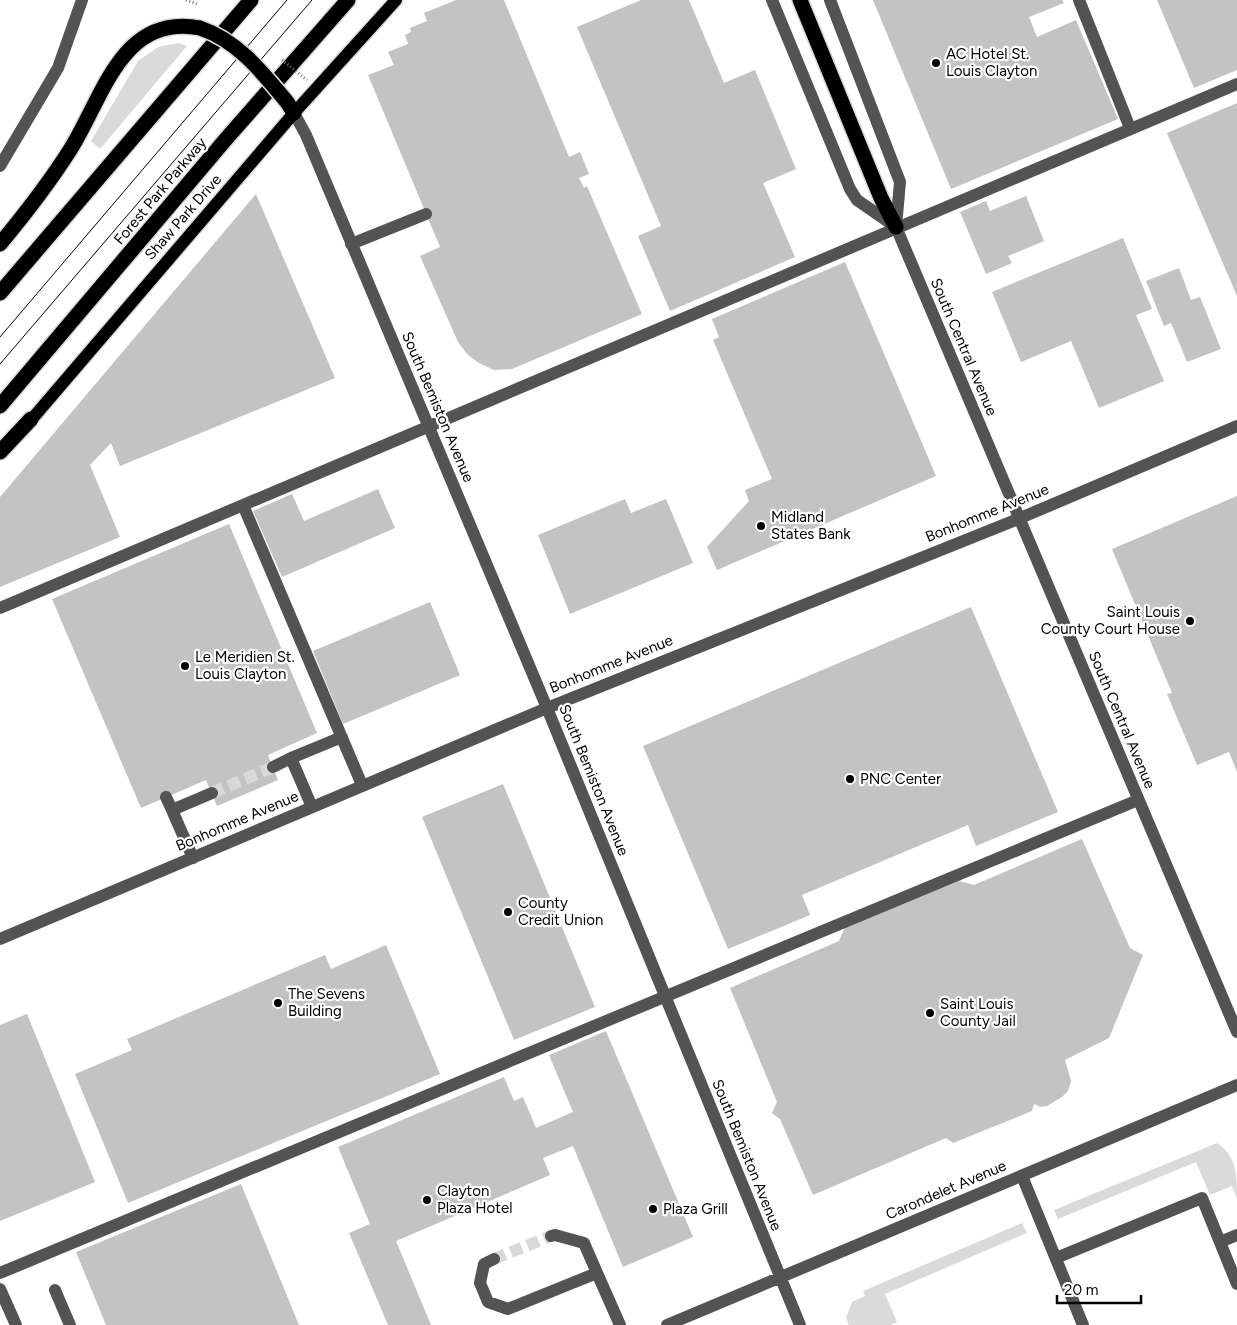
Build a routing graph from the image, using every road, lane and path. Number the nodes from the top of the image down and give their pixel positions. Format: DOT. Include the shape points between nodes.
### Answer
graph roads {
  1 [pos="251,0"];
  2 [pos="348,0"];
  3 [pos="396,0"];
  4 [pos="772,0"];
  5 [pos="800,0"];
  6 [pos="830,0"];
  7 [pos="1079,0"];
  8 [pos="82,1"];
  9 [pos="1237,84"];
  10 [pos="290,108"];
  11 [pos="1130,128"];
  12 [pos="0,166"];
  13 [pos="426,214"];
  14 [pos="896,227"];
  15 [pos="0,244"];
  16 [pos="351,244"];
  17 [pos="0,294"];
  18 [pos="0,406"];
  19 [pos="31,419"];
  20 [pos="428,426"];
  21 [pos="1237,426"];
  22 [pos="0,452"];
  23 [pos="0,459"];
  24 [pos="243,505"];
  25 [pos="1018,519"];
  26 [pos="0,608"];
  27 [pos="547,708"];
  28 [pos="342,737"];
  29 [pos="291,758"];
  30 [pos="273,767"];
  31 [pos="362,786"];
  32 [pos="212,793"];
  33 [pos="166,797"];
  34 [pos="1138,800"];
  35 [pos="312,807"];
  36 [pos="172,810"];
  37 [pos="192,858"];
  38 [pos="0,939"];
  39 [pos="664,995"];
  40 [pos="1237,1032"];
  41 [pos="1237,1085"];
  42 [pos="1022,1176"];
  43 [pos="1237,1235"];
  44 [pos="551,1236"];
  45 [pos="1220,1242"];
  46 [pos="1056,1258"];
  47 [pos="494,1259"];
  48 [pos="0,1273"];
  49 [pos="597,1273"];
  50 [pos="780,1278"];
  51 [pos="1237,1284"];
  52 [pos="0,1289"];
  53 [pos="55,1290"];
  54 [pos="16,1325"];
  55 [pos="70,1325"];
  56 [pos="620,1325"];
  57 [pos="667,1325"];
  58 [pos="800,1325"];
  59 [pos="1083,1325"];
  1 -- 17 [label="highway"];
  2 -- 18 [label="highway, Forest Park Parkway"];
  3 -- 10 [label="main road, Shaw Park Drive"];
  4 -- 14 [label="street" via="850,189 857,200"];
  5 -- 14 [label="highway" via="881,198"];
  6 -- 14 [label="street, South Central Avenue" via="900,182"];
  7 -- 11 [label="street"];
  8 -- 12 [label="street" via="58,68"];
  9 -- 11 [label="street"];
  10 -- 15 [label="highway, bridge" via="246,56 214,32 182,24 144,36 118,62 72,148"];
  10 -- 16 [label="street, South Bemiston Avenue" via="306,135"];
  10 -- 19 [label="main road, Shaw Park Drive"];
  11 -- 14 [label="street"];
  13 -- 16 [label="street"];
  14 -- 20 [label="street"];
  14 -- 25 [label="street, South Central Avenue"];
  16 -- 20 [label="street, South Bemiston Avenue"];
  19 -- 22 [label="highway"];
  19 -- 23 [label="main road, Shaw Park Drive"];
  20 -- 24 [label="street"];
  20 -- 27 [label="street, South Bemiston Avenue"];
  21 -- 25 [label="street, Bonhomme Avenue"];
  24 -- 26 [label="street"];
  24 -- 28 [label="street"];
  25 -- 27 [label="street, Bonhomme Avenue"];
  25 -- 34 [label="street, South Central Avenue"];
  27 -- 31 [label="street, Bonhomme Avenue"];
  27 -- 39 [label="street, South Bemiston Avenue"];
  28 -- 29 [label="street"];
  28 -- 31 [label="street"];
  29 -- 30 [label="street"];
  29 -- 35 [label="street"];
  31 -- 35 [label="street, Bonhomme Avenue"];
  32 -- 36 [label="street"];
  33 -- 36 [label="street"];
  34 -- 39 [label="street"];
  34 -- 40 [label="street, South Central Avenue"];
  35 -- 37 [label="street, Bonhomme Avenue"];
  36 -- 37 [label="street"];
  37 -- 38 [label="street, Bonhomme Avenue"];
  39 -- 48 [label="street"];
  39 -- 50 [label="street, South Bemiston Avenue"];
  41 -- 42 [label="street, Carondelet Avenue"];
  42 -- 46 [label="street"];
  42 -- 50 [label="street, Carondelet Avenue"];
  43 -- 45 [label="street"];
  44 -- 49 [label="street" via="584,1243"];
  45 -- 46 [label="street" via="1202,1198"];
  45 -- 51 [label="street"];
  46 -- 59 [label="street"];
  47 -- 49 [label="street" via="484,1264 480,1283 488,1302 508,1309"];
  49 -- 56 [label="street"];
  50 -- 57 [label="street, Carondelet Avenue"];
  50 -- 58 [label="street, South Bemiston Avenue"];
  52 -- 54 [label="street"];
  53 -- 55 [label="street"];
}
